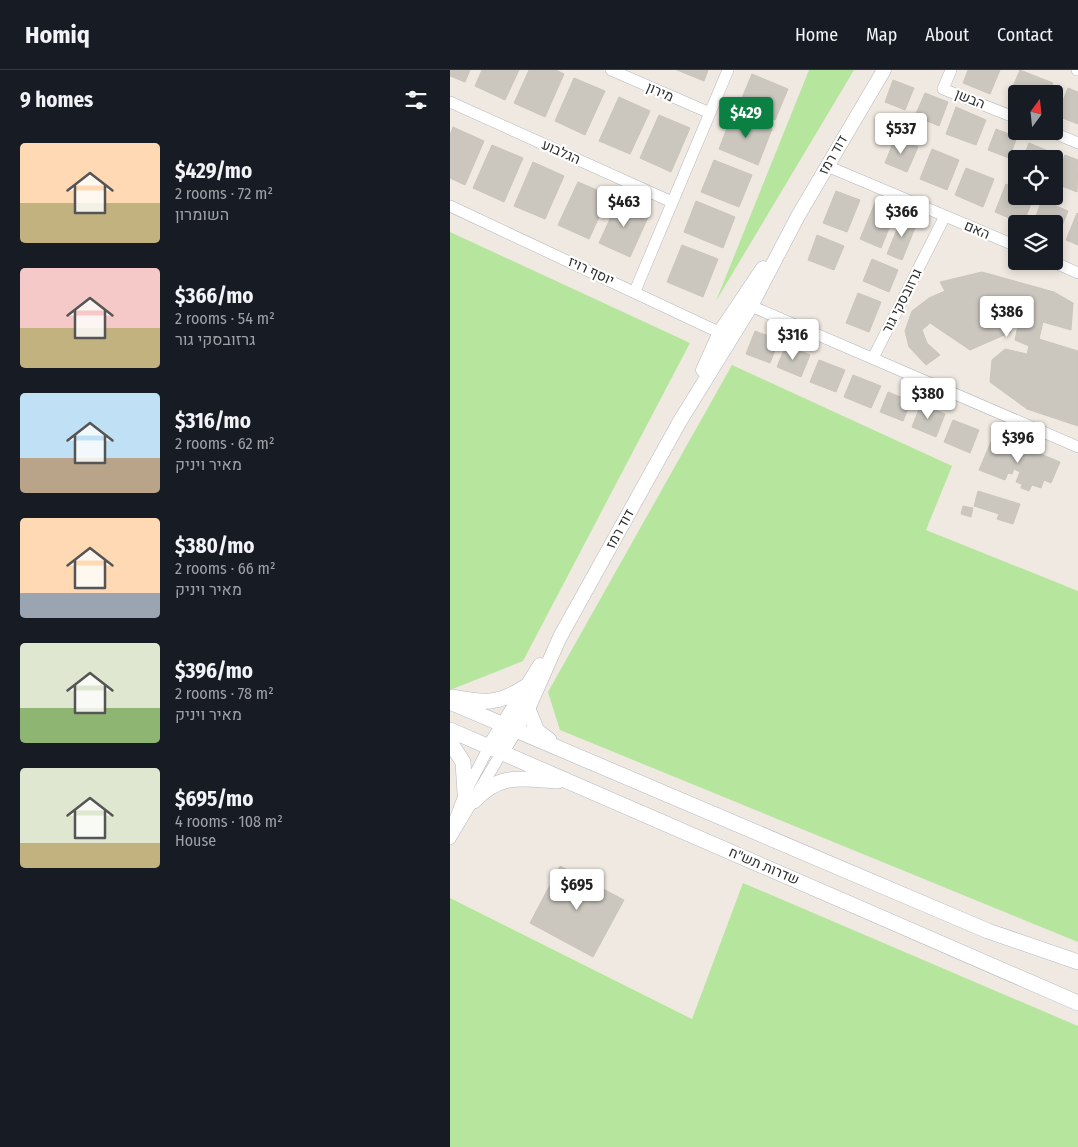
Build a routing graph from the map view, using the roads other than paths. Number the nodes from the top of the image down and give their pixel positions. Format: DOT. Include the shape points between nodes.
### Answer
graph roads {
  1 [pos="611,70"];
  2 [pos="728,70"];
  3 [pos="884,70"];
  4 [pos="951,70"];
  5 [pos="450,102"];
  6 [pos="710,113"];
  7 [pos="1008,115"];
  8 [pos="1063,137"];
  9 [pos="1078,143"];
  10 [pos="827,166"];
  11 [pos="672,202"];
  12 [pos="450,206"];
  13 [pos="945,216"];
  14 [pos="1008,243"];
  15 [pos="1063,266"];
  16 [pos="1078,272"];
  17 [pos="635,291"];
  18 [pos="745,304"];
  19 [pos="726,335"];
  20 [pos="873,358"];
  21 [pos="1078,447"];
  22 [pos="560,637"];
  23 [pos="525,687"];
  24 [pos="450,696"];
  25 [pos="450,702"];
  26 [pos="528,709"];
  27 [pos="509,727"];
  28 [pos="450,730"];
  29 [pos="450,742"];
  30 [pos="496,750"];
  31 [pos="562,750"];
  32 [pos="569,782"];
  33 [pos="470,797"];
  34 [pos="450,832"];
  35 [pos="450,839"];
  36 [pos="1078,962"];
  37 [pos="1078,1003"];
  1 -- 6 [label="street, מירון"];
  2 -- 6 [label="street"];
  3 -- 10 [label="street, דוד רמז"];
  4 -- 7 [label="street, הבשן" via="943,89"];
  5 -- 11 [label="street, הגלבוע"];
  6 -- 11 [label="street"];
  8 -- 9 [label="street"];
  10 -- 13 [label="street, האם"];
  10 -- 18 [label="street, דוד רמז"];
  11 -- 17 [label="street"];
  12 -- 17 [label="street, יוסף רויז"];
  13 -- 14 [label="street, האם"];
  13 -- 20 [label="street, גרזובסקי גור"];
  15 -- 16 [label="street"];
  17 -- 19 [label="street, יוסף רויז"];
  18 -- 19 [label="street, דוד רמז"];
  18 -- 20 [label="street"];
  19 -- 22 [label="street, דוד רמז"];
  20 -- 21 [label="street"];
  22 -- 23 [label="street, דוד רמז"];
  22 -- 26 [label="street, דוד רמז"];
  23 -- 24 [label="main road" via="509,697 484,703"];
  23 -- 27 [label="street, דוד רמז"];
  25 -- 27 [label="main road, שדרות תש\"ח"];
  26 -- 27 [label="street, דוד רמז"];
  26 -- 31 [label="main road" via="537,731"];
  27 -- 30 [label="street, דוד רמז"];
  27 -- 31 [label="main road, שדרות תש\"ח"];
  28 -- 30 [label="main road, שדרות תש\"ח"];
  29 -- 33 [label="main road" via="463,762"];
  30 -- 32 [label="main road, שדרות תש\"ח"];
  30 -- 33 [label="street, דוד רמז"];
  31 -- 36 [label="main road, שדרות תש\"ח" via="988,931"];
  32 -- 33 [label="main road" via="509,778"];
  32 -- 37 [label="main road, שדרות תש\"ח"];
  33 -- 34 [label="street, דוד רמז"];
  33 -- 35 [label="street, דוד רמז"];
}
